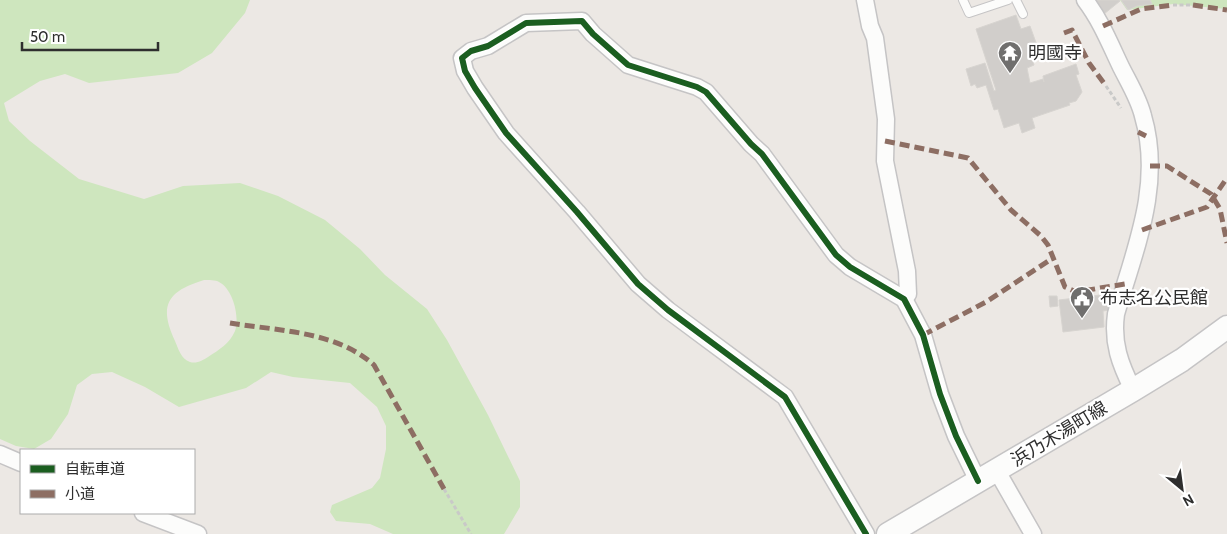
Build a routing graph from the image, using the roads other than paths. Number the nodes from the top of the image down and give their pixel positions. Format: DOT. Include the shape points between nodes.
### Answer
graph roads {
  1 [pos="865,0"];
  2 [pos="962,0"];
  3 [pos="1008,0"];
  4 [pos="1016,0"];
  5 [pos="1085,0"];
  6 [pos="1023,14"];
  7 [pos="904,299"];
  8 [pos="1227,327"];
  9 [pos="1133,390"];
  10 [pos="0,454"];
  11 [pos="20,463"];
  12 [pos="988,476"];
  13 [pos="146,514"];
  14 [pos="198,534"];
  15 [pos="866,534"];
  16 [pos="888,534"];
  17 [pos="1033,534"];
  1 -- 7 [label="street" via="875,38 886,119 885,161 907,271 908,294"];
  2 -- 3 [label="lane" via="969,13"];
  4 -- 6 [label="lane"];
  5 -- 9 [label="street" via="1103,26 1139,102 1149,158 1146,212 1114,330 1117,356"];
  7 -- 12 [label="street" via="923,335 956,436"];
  7 -- 15 [label="street" via="836,255 762,154 706,92 698,86 628,65 582,21 526,23 462,58 465,71 506,133 638,284 786,397"];
  8 -- 9 [label="main road, 浜乃木湯町線"];
  9 -- 12 [label="main road, 浜乃木湯町線"];
  10 -- 11 [label="street"];
  12 -- 16 [label="main road, 浜乃木湯町線"];
  12 -- 17 [label="street"];
  13 -- 14 [label="street"];
}
